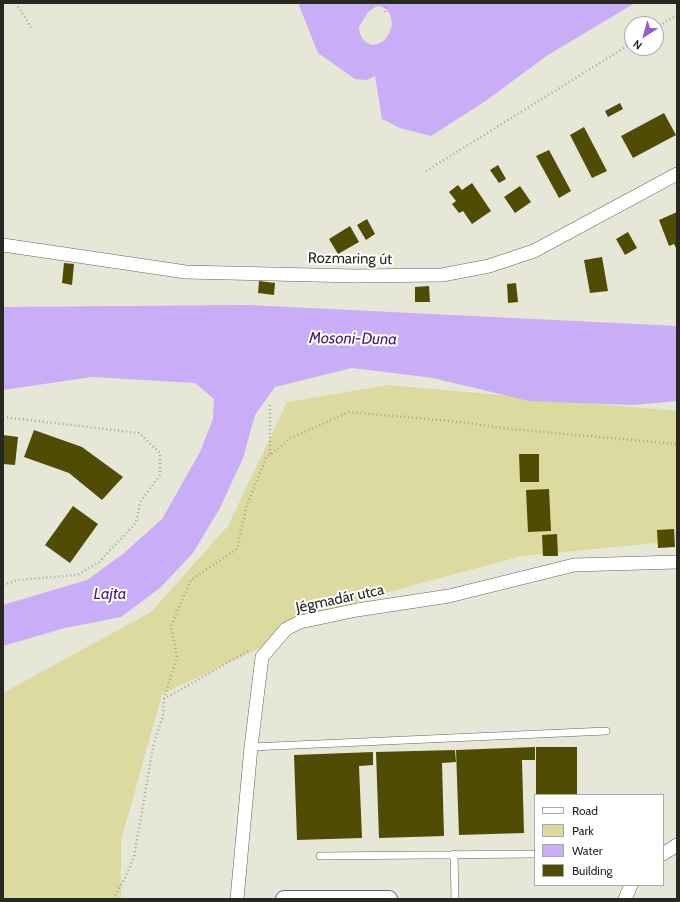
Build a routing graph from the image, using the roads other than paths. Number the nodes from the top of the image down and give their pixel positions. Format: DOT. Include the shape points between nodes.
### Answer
graph roads {
  1 [pos="677,174"];
  2 [pos="3,245"];
  3 [pos="677,562"];
  4 [pos="606,731"];
  5 [pos="251,747"];
  6 [pos="677,845"];
  7 [pos="664,853"];
  8 [pos="454,854"];
  9 [pos="534,854"];
  10 [pos="320,856"];
  11 [pos="631,886"];
  12 [pos="237,899"];
  13 [pos="284,899"];
  14 [pos="389,899"];
  15 [pos="455,899"];
  16 [pos="625,899"];
  1 -- 2 [label="street, Rozmaring út" via="534,251 489,266 442,275 356,276 186,272"];
  3 -- 5 [label="street, Jégmadár utca" via="574,566 449,596 357,610 300,622 286,629 262,657"];
  4 -- 5 [label="lane"];
  5 -- 12 [label="street, Jégmadár utca"];
  6 -- 7 [label="street"];
  8 -- 9 [label="lane"];
  8 -- 10 [label="lane"];
  8 -- 15 [label="lane"];
  11 -- 16 [label="street"];
  13 -- 14 [label="street"];
}
